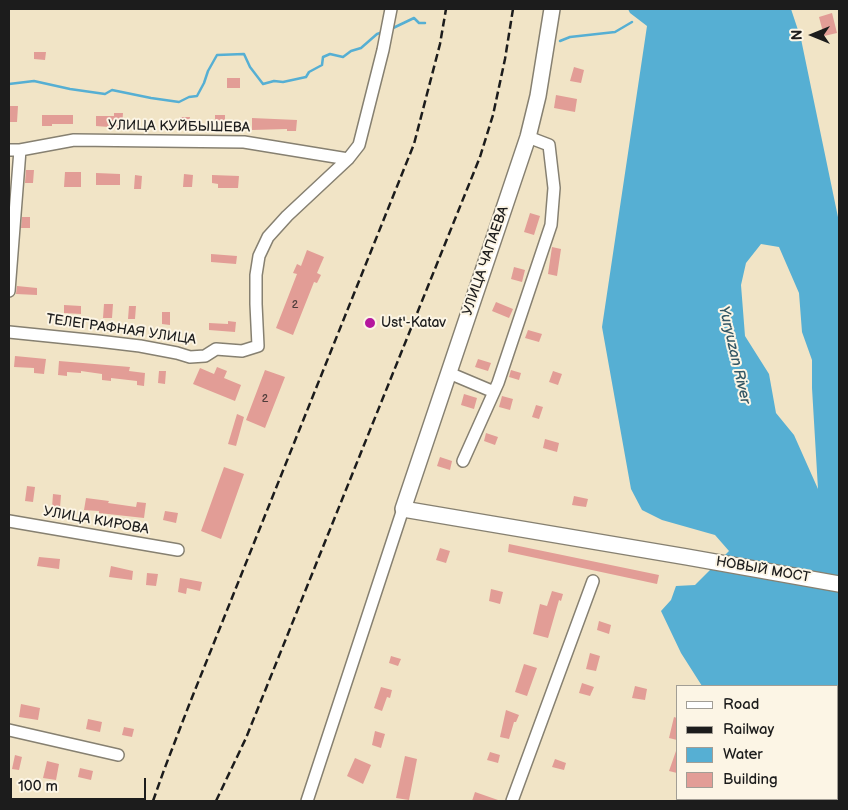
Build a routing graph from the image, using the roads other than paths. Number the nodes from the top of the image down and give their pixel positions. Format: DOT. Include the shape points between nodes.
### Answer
graph roads {
  1 [pos="390,9"];
  2 [pos="552,9"];
  3 [pos="528,137"];
  4 [pos="15,150"];
  5 [pos="348,159"];
  6 [pos="9,291"];
  7 [pos="9,332"];
  8 [pos="448,373"];
  9 [pos="494,392"];
  10 [pos="463,461"];
  11 [pos="403,510"];
  12 [pos="9,521"];
  13 [pos="178,550"];
  14 [pos="593,581"];
  15 [pos="839,584"];
  16 [pos="9,730"];
  17 [pos="118,755"];
  18 [pos="307,801"];
  19 [pos="512,801"];
  1 -- 5 [label="street" via="360,145"];
  2 -- 3 [label="main road, УЛИЦА ЧАПАЕВА"];
  3 -- 8 [label="main road, УЛИЦА ЧАПАЕВА"];
  3 -- 9 [label="street" via="549,145 554,188 551,225"];
  4 -- 5 [label="street, УЛИЦА КУЙБЫШЕВА" via="74,140 244,142"];
  4 -- 6 [label="street"];
  5 -- 7 [label="street, ТЕЛЕГРАФНАЯ УЛИЦА" via="268,237 256,276 258,346 242,351 216,349 205,356 190,358 177,352 140,346"];
  8 -- 9 [label="street"];
  8 -- 11 [label="main road, УЛИЦА ЧАПАЕВА"];
  9 -- 10 [label="street"];
  11 -- 15 [label="main road, НОВЫЙ МОСТ"];
  11 -- 18 [label="street"];
  12 -- 13 [label="street, УЛИЦА КИРОВА"];
  14 -- 19 [label="street"];
  16 -- 17 [label="street"];
}
